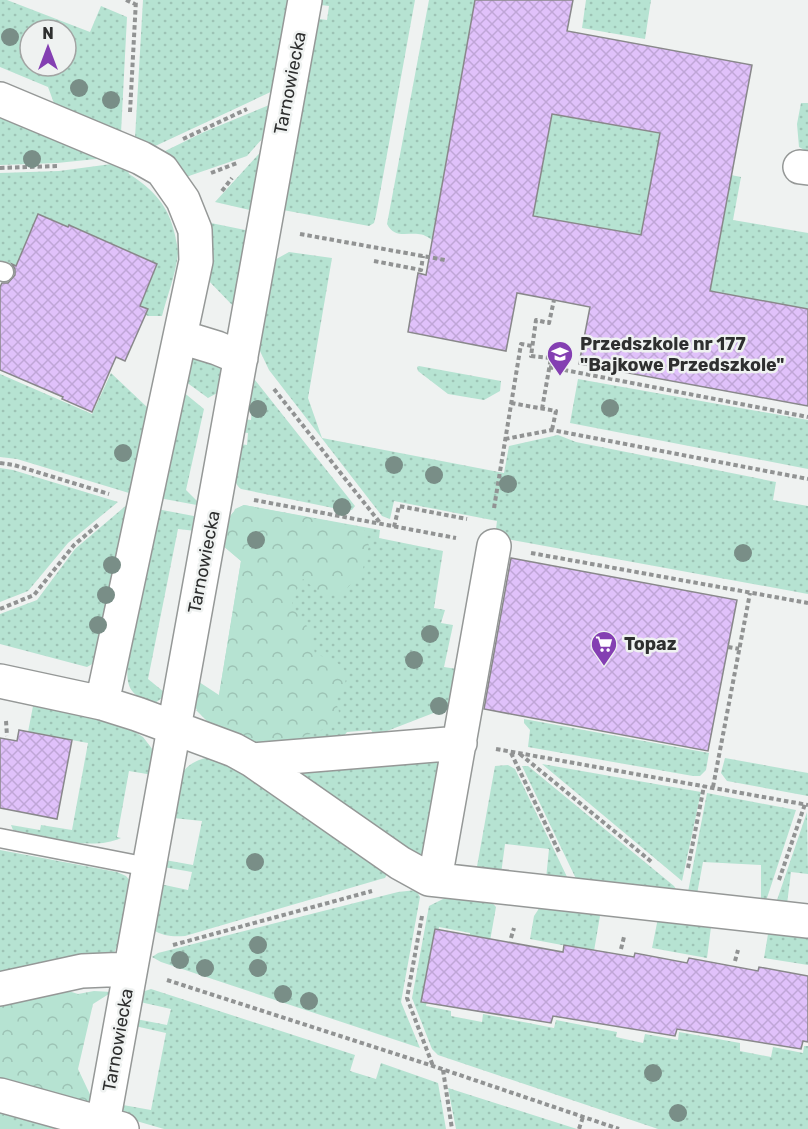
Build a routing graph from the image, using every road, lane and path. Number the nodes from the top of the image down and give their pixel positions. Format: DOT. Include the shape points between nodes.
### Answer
graph roads {
  1 [pos="126,0"];
  2 [pos="305,0"];
  3 [pos="136,2"];
  4 [pos="289,90"];
  5 [pos="0,99"];
  6 [pos="135,155"];
  7 [pos="264,227"];
  8 [pos="423,256"];
  9 [pos="445,260"];
  10 [pos="374,261"];
  11 [pos="554,300"];
  12 [pos="181,338"];
  13 [pos="532,346"];
  14 [pos="241,358"];
  15 [pos="549,368"];
  16 [pos="512,403"];
  17 [pos="542,409"];
  18 [pos="808,417"];
  19 [pos="552,430"];
  20 [pos="505,440"];
  21 [pos="0,463"];
  22 [pos="808,479"];
  23 [pos="217,493"];
  24 [pos="117,496"];
  25 [pos="109,516"];
  26 [pos="381,525"];
  27 [pos="394,527"];
  28 [pos="491,538"];
  29 [pos="750,593"];
  30 [pos="808,603"];
  31 [pos="0,609"];
  32 [pos="728,647"];
  33 [pos="739,648"];
  34 [pos="0,681"];
  35 [pos="102,703"];
  36 [pos="173,728"];
  37 [pos="459,743"];
  38 [pos="511,752"];
  39 [pos="520,753"];
  40 [pos="252,760"];
  41 [pos="704,786"];
  42 [pos="713,787"];
  43 [pos="806,805"];
  44 [pos="0,838"];
  45 [pos="148,867"];
  46 [pos="432,879"];
  47 [pos="580,895"];
  48 [pos="682,898"];
  49 [pos="766,917"];
  50 [pos="808,921"];
  51 [pos="131,962"];
  52 [pos="0,988"];
  53 [pos="433,1066"];
  54 [pos="443,1070"];
  55 [pos="0,1095"];
  56 [pos="583,1117"];
  57 [pos="113,1126"];
  58 [pos="452,1129"];
  59 [pos="579,1129"];
  60 [pos="619,1129"];
  1 -- 3 [label="path"];
  2 -- 4 [label="street, Tarnowiecka"];
  3 -- 6 [label="path"];
  4 -- 6 [label="path"];
  4 -- 7 [label="street, Tarnowiecka"];
  5 -- 6 [label="street"];
  6 -- 12 [label="street" via="162,170 183,200 195,230 196,261"];
  7 -- 8 [label="path"];
  7 -- 14 [label="street, Tarnowiecka"];
  8 -- 9 [label="path"];
  8 -- 10 [label="path" via="421,270"];
  11 -- 13 [label="path" via="549,323 536,320"];
  12 -- 14 [label="street"];
  12 -- 35 [label="street"];
  13 -- 15 [label="path" via="531,356 551,358"];
  13 -- 16 [label="path" via="521,344"];
  14 -- 23 [label="street, Tarnowiecka"];
  14 -- 26 [label="path" via="258,369"];
  15 -- 17 [label="path"];
  15 -- 18 [label="path"];
  16 -- 17 [label="path"];
  16 -- 20 [label="path"];
  17 -- 19 [label="path" via="556,411"];
  19 -- 20 [label="path"];
  19 -- 22 [label="path"];
  20 -- 28 [label="path"];
  21 -- 24 [label="path"];
  23 -- 26 [label="path"];
  23 -- 36 [label="street, Tarnowiecka"];
  25 -- 31 [label="path" via="74,545 34,595"];
  26 -- 27 [label="path"];
  27 -- 28 [label="path"];
  27 -- 28 [label="path" via="399,506"];
  28 -- 29 [label="path"];
  28 -- 37 [label="street"];
  29 -- 30 [label="path"];
  29 -- 33 [label="path"];
  32 -- 33 [label="path"];
  33 -- 42 [label="path"];
  34 -- 35 [label="street"];
  35 -- 36 [label="street"];
  36 -- 40 [label="street"];
  36 -- 45 [label="street, Tarnowiecka"];
  37 -- 38 [label="path"];
  37 -- 40 [label="street"];
  37 -- 46 [label="street"];
  38 -- 39 [label="path"];
  38 -- 47 [label="path"];
  39 -- 41 [label="path"];
  39 -- 48 [label="path"];
  40 -- 46 [label="street" via="400,863"];
  41 -- 42 [label="path"];
  41 -- 48 [label="path"];
  42 -- 43 [label="path"];
  43 -- 49 [label="path"];
  44 -- 45 [label="lane"];
  45 -- 51 [label="street, Tarnowiecka"];
  46 -- 47 [label="street"];
  46 -- 51 [label="path" via="386,887"];
  46 -- 53 [label="path" via="407,998"];
  47 -- 48 [label="street"];
  48 -- 49 [label="street"];
  49 -- 50 [label="street"];
  51 -- 52 [label="street"];
  51 -- 53 [label="path"];
  51 -- 57 [label="street, Tarnowiecka"];
  53 -- 54 [label="path"];
  54 -- 56 [label="path"];
  54 -- 58 [label="path"];
  55 -- 57 [label="street"];
  56 -- 59 [label="path"];
  56 -- 60 [label="path"];
}
